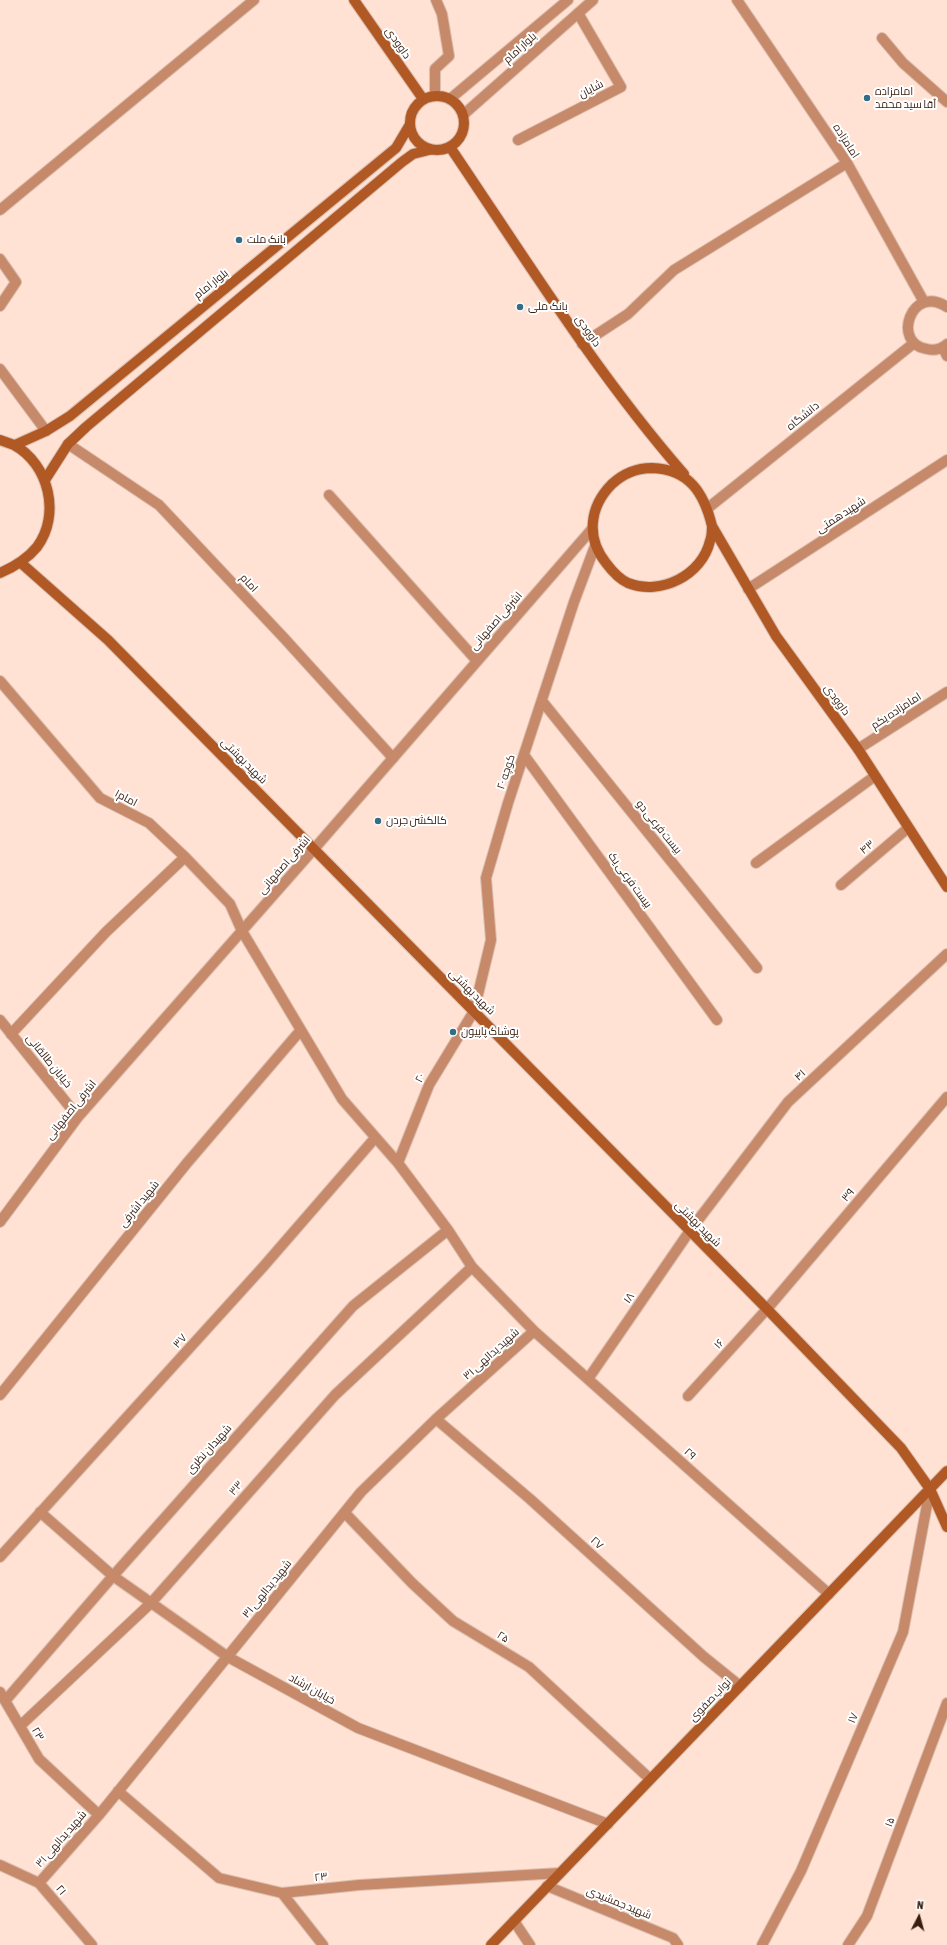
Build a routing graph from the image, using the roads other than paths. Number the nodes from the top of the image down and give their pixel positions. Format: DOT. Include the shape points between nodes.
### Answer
graph roads {
  1 [pos="254,0"];
  2 [pos="354,0"];
  3 [pos="436,0"];
  4 [pos="568,0"];
  5 [pos="593,0"];
  6 [pos="736,0"];
  7 [pos="578,13"];
  8 [pos="882,38"];
  9 [pos="435,96"];
  10 [pos="423,99"];
  11 [pos="450,99"];
  12 [pos="947,102"];
  13 [pos="463,115"];
  14 [pos="409,126"];
  15 [pos="518,140"];
  16 [pos="450,147"];
  17 [pos="429,150"];
  18 [pos="847,163"];
  19 [pos="0,210"];
  20 [pos="0,259"];
  21 [pos="924,302"];
  22 [pos="0,306"];
  23 [pos="947,307"];
  24 [pos="914,343"];
  25 [pos="582,344"];
  26 [pos="946,349"];
  27 [pos="0,369"];
  28 [pos="46,431"];
  29 [pos="0,440"];
  30 [pos="68,444"];
  31 [pos="15,445"];
  32 [pos="947,460"];
  33 [pos="45,480"];
  34 [pos="690,481"];
  35 [pos="328,495"];
  36 [pos="708,508"];
  37 [pos="712,526"];
  38 [pos="592,529"];
  39 [pos="595,546"];
  40 [pos="21,563"];
  41 [pos="0,573"];
  42 [pos="748,590"];
  43 [pos="477,661"];
  44 [pos="0,681"];
  45 [pos="947,692"];
  46 [pos="542,701"];
  47 [pos="858,749"];
  48 [pos="524,755"];
  49 [pos="393,758"];
  50 [pos="875,776"];
  51 [pos="908,828"];
  52 [pos="314,849"];
  53 [pos="185,857"];
  54 [pos="756,863"];
  55 [pos="841,885"];
  56 [pos="947,887"];
  57 [pos="242,931"];
  58 [pos="947,954"];
  59 [pos="757,968"];
  60 [pos="474,1011"];
  61 [pos="0,1020"];
  62 [pos="717,1020"];
  63 [pos="300,1031"];
  64 [pos="11,1034"];
  65 [pos="947,1097"];
  66 [pos="78,1117"];
  67 [pos="375,1138"];
  68 [pos="398,1163"];
  69 [pos="0,1222"];
  70 [pos="448,1230"];
  71 [pos="689,1232"];
  72 [pos="472,1267"];
  73 [pos="767,1309"];
  74 [pos="534,1331"];
  75 [pos="588,1378"];
  76 [pos="0,1395"];
  77 [pos="688,1396"];
  78 [pos="436,1419"];
  79 [pos="947,1471"];
  80 [pos="930,1489"];
  81 [pos="40,1512"];
  82 [pos="345,1513"];
  83 [pos="947,1527"];
  84 [pos="0,1557"];
  85 [pos="113,1576"];
  86 [pos="829,1594"];
  87 [pos="151,1603"];
  88 [pos="228,1657"];
  89 [pos="740,1686"];
  90 [pos="2,1696"];
  91 [pos="947,1703"];
  92 [pos="20,1726"];
  93 [pos="650,1779"];
  94 [pos="118,1791"];
  95 [pos="99,1814"];
  96 [pos="608,1824"];
  97 [pos="0,1865"];
  98 [pos="560,1873"];
  99 [pos="39,1883"];
  100 [pos="548,1886"];
  101 [pos="282,1893"];
  102 [pos="514,1921"];
  103 [pos="92,1945"];
  104 [pos="323,1945"];
  105 [pos="491,1945"];
  106 [pos="530,1945"];
  107 [pos="678,1945"];
  108 [pos="762,1945"];
  109 [pos="848,1945"];
  1 -- 19 [label="street"];
  2 -- 10 [label="main road, داوودی"];
  3 -- 9 [label="street" via="442,14 449,56 435,69"];
  4 -- 11 [label="street"];
  5 -- 7 [label="street, بلوار امام"];
  6 -- 18 [label="street, امامزاده"];
  7 -- 13 [label="street, بلوار امام"];
  7 -- 15 [label="street, شایان" via="621,87"];
  8 -- 12 [label="street" via="903,63"];
  9 -- 10 [label="main road"];
  9 -- 11 [label="main road"];
  10 -- 14 [label="main road" via="410,115"];
  11 -- 13 [label="main road" via="456,103"];
  13 -- 16 [label="main road" via="462,134 458,142"];
  14 -- 17 [label="main road" via="412,136 419,145"];
  14 -- 28 [label="main road, بلوار امام" via="396,148 387,156 70,416"];
  16 -- 17 [label="main road" via="440,151"];
  16 -- 25 [label="main road, داوودی"];
  17 -- 30 [label="main road" via="413,154 402,162"];
  18 -- 21 [label="street, امامزاده"];
  18 -- 25 [label="street" via="674,270 628,314"];
  20 -- 22 [label="street" via="16,282"];
  21 -- 23 [label="street" via="933,301"];
  21 -- 24 [label="street" via="916,307 908,320 909,334"];
  24 -- 26 [label="street" via="923,349"];
  24 -- 36 [label="street, دانشگاه"];
  25 -- 34 [label="main road, داوودی" via="654,440"];
  27 -- 28 [label="street"];
  28 -- 31 [label="main road, بلوار امام"];
  29 -- 31 [label="main road"];
  30 -- 33 [label="main road"];
  30 -- 49 [label="street, امام" via="159,506"];
  31 -- 33 [label="main road" via="32,460"];
  32 -- 42 [label="street, شهید همتی"];
  33 -- 40 [label="main road" via="50,502 47,525 37,546"];
  34 -- 36 [label="main road"];
  34 -- 38 [label="main road" via="675,471 658,468 640,468 624,474 600,497 593,513"];
  35 -- 43 [label="street"];
  36 -- 37 [label="main road"];
  37 -- 39 [label="main road" via="710,542 703,557 679,580 663,586 628,583 614,573"];
  37 -- 42 [label="main road, داوودی"];
  38 -- 39 [label="main road"];
  38 -- 43 [label="street, اشرفی اصفهانی"];
  39 -- 46 [label="street, کوچه ۲۰"];
  40 -- 41 [label="main road"];
  40 -- 52 [label="main road, شهید بهشتی" via="108,640"];
  42 -- 47 [label="main road, داوودی" via="776,636"];
  43 -- 49 [label="street, اشرفی اصفهانی"];
  44 -- 53 [label="street, امام۱" via="100,798 149,823"];
  45 -- 47 [label="street, امامزاده یکم"];
  46 -- 48 [label="street, کوچه ۲۰"];
  46 -- 59 [label="street, بیست فرعی دو"];
  47 -- 50 [label="main road, داوودی"];
  48 -- 60 [label="street, کوچه ۲۰" via="486,878 491,940"];
  48 -- 62 [label="street, بیست فرعی یک"];
  49 -- 52 [label="street, اشرفی اصفهانی"];
  50 -- 51 [label="main road, داوودی"];
  50 -- 54 [label="street"];
  51 -- 55 [label="street, ۴۳"];
  51 -- 56 [label="main road, داوودی"];
  52 -- 57 [label="street, اشرفی اصفهانی"];
  52 -- 60 [label="main road, شهید بهشتی"];
  53 -- 57 [label="street, امام۱" via="230,904"];
  53 -- 64 [label="street" via="106,932"];
  57 -- 63 [label="street, امام۱"];
  57 -- 66 [label="street, اشرفی اصفهانی"];
  58 -- 71 [label="street, ۴۱" via="788,1102"];
  60 -- 68 [label="street, ۲۰" via="429,1085"];
  60 -- 71 [label="main road, شهید بهشتی"];
  61 -- 64 [label="street, خیابان طالقانی"];
  63 -- 67 [label="street, امام۱" via="342,1099"];
  63 -- 76 [label="street, شهید اشرفی" via="187,1163"];
  64 -- 66 [label="street, خیابان طالقانی"];
  65 -- 73 [label="street, ۳۹"];
  66 -- 69 [label="street, اشرفی اصفهانی"];
  67 -- 68 [label="street, ۲۹"];
  67 -- 81 [label="street, ۳۷" via="263,1267"];
  68 -- 70 [label="street, ۲۹"];
  70 -- 72 [label="street, ۲۹"];
  70 -- 85 [label="street, شهیدان نظری" via="353,1306"];
  71 -- 73 [label="main road, شهید بهشتی"];
  71 -- 75 [label="street, ۱۸"];
  72 -- 74 [label="street, ۲۹"];
  72 -- 87 [label="street, ۳۳" via="335,1395"];
  73 -- 77 [label="street, ۱۶"];
  73 -- 80 [label="main road, شهید بهشتی" via="901,1448"];
  74 -- 75 [label="street, ۲۹"];
  74 -- 78 [label="street, ۳۱ شهید یدالهی"];
  75 -- 86 [label="street, ۲۹"];
  78 -- 82 [label="street, ۳۱ شهید یدالهی" via="361,1492"];
  78 -- 89 [label="street, ۲۷"];
  79 -- 80 [label="main road, نواب صفوی"];
  80 -- 83 [label="main road, شهید بهشتی"];
  80 -- 86 [label="main road, نواب صفوی"];
  80 -- 108 [label="street, ۱۷" via="903,1632 802,1871"];
  81 -- 84 [label="street, ۳۷"];
  81 -- 85 [label="street, خیابان ارشاد"];
  82 -- 88 [label="street, ۳۱ شهید یدالهی"];
  82 -- 93 [label="street, ۲۵" via="412,1583 453,1621 529,1667"];
  85 -- 87 [label="street, خیابان ارشاد"];
  85 -- 90 [label="street, شهیدان نظری"];
  86 -- 89 [label="main road, نواب صفوی"];
  87 -- 88 [label="street, خیابان ارشاد"];
  87 -- 92 [label="street, ۳۳"];
  88 -- 94 [label="street, ۳۱ شهید یدالهی"];
  88 -- 96 [label="street, خیابان ارشاد" via="358,1728"];
  89 -- 93 [label="main road, نواب صفوی"];
  90 -- 92 [label="street, ۲۳"];
  91 -- 109 [label="street, ۱۵" via="867,1916"];
  92 -- 95 [label="street, ۲۳" via="39,1759"];
  93 -- 96 [label="main road, نواب صفوی"];
  94 -- 95 [label="street, ۳۱ شهید یدالهی"];
  94 -- 101 [label="street, ۲۳" via="219,1878"];
  95 -- 99 [label="street, ۳۱ شهید یدالهی"];
  96 -- 98 [label="main road, نواب صفوی"];
  97 -- 99 [label="street, ۲۱"];
  98 -- 100 [label="main road, نواب صفوی"];
  98 -- 101 [label="street, ۲۳"];
  99 -- 103 [label="street, ۲۱"];
  100 -- 102 [label="main road, نواب صفوی"];
  100 -- 107 [label="street, شهید جمشیدی" via="673,1938"];
  101 -- 104 [label="street"];
  102 -- 105 [label="main road, نواب صفوی"];
  102 -- 106 [label="street"];
}
